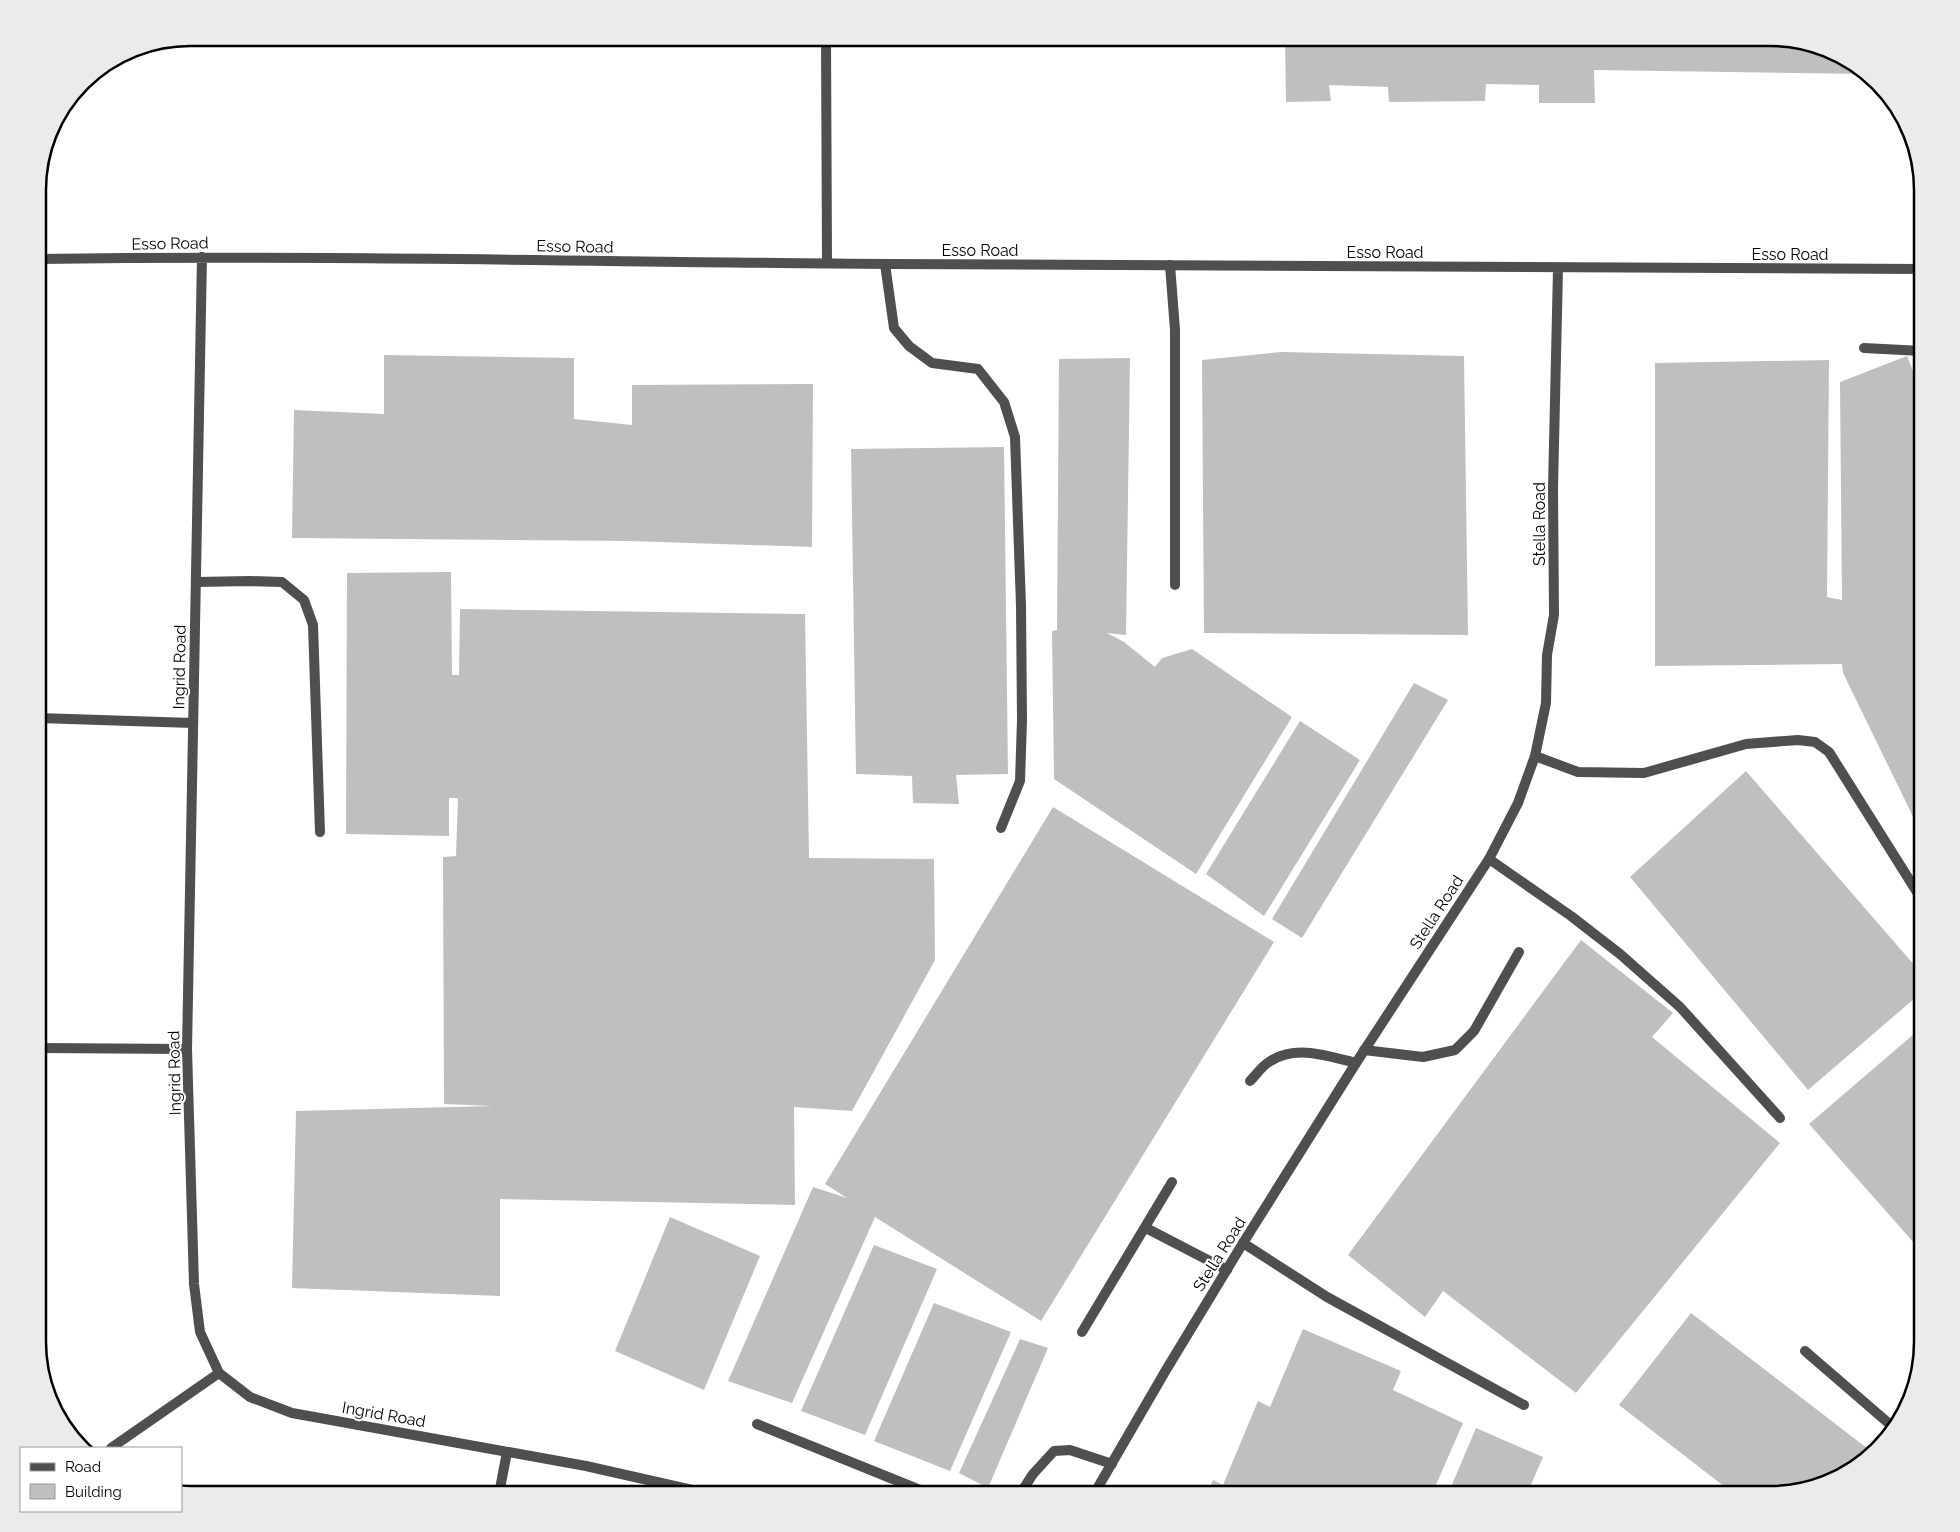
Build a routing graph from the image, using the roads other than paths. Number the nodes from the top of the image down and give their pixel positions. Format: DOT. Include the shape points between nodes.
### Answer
graph roads {
  1 [pos="826,46"];
  2 [pos="202,257"];
  3 [pos="47,259"];
  4 [pos="827,263"];
  5 [pos="885,264"];
  6 [pos="1170,266"];
  7 [pos="1558,269"];
  8 [pos="1914,269"];
  9 [pos="1864,348"];
  10 [pos="1914,350"];
  11 [pos="196,582"];
  12 [pos="1174,585"];
  13 [pos="47,718"];
  14 [pos="193,723"];
  15 [pos="1535,756"];
  16 [pos="1001,828"];
  17 [pos="320,832"];
  18 [pos="1489,859"];
  19 [pos="1914,887"];
  20 [pos="1519,952"];
  21 [pos="47,1048"];
  22 [pos="187,1049"];
  23 [pos="1364,1050"];
  24 [pos="1356,1063"];
  25 [pos="1250,1081"];
  26 [pos="1780,1118"];
  27 [pos="1172,1182"];
  28 [pos="1146,1228"];
  29 [pos="1243,1243"];
  30 [pos="1227,1270"];
  31 [pos="1082,1332"];
  32 [pos="1804,1351"];
  33 [pos="220,1373"];
  34 [pos="1524,1405"];
  35 [pos="1888,1423"];
  36 [pos="758,1424"];
  37 [pos="112,1447"];
  38 [pos="507,1452"];
  39 [pos="1112,1464"];
  40 [pos="501,1486"];
  41 [pos="675,1486"];
  42 [pos="910,1486"];
  43 [pos="1025,1486"];
  44 [pos="1099,1486"];
  1 -- 4 [label="street"];
  2 -- 3 [label="street, Esso Road"];
  2 -- 4 [label="street, Esso Road"];
  2 -- 11 [label="street, Ingrid Road"];
  4 -- 5 [label="street, Esso Road"];
  5 -- 6 [label="street, Esso Road"];
  5 -- 16 [label="street" via="894,328 909,346 932,363 978,369 1004,402 1014,437 1021,606 1020,782"];
  6 -- 7 [label="street, Esso Road"];
  6 -- 12 [label="street" via="1175,330"];
  7 -- 8 [label="street, Esso Road"];
  7 -- 15 [label="street, Stella Road" via="1554,615 1547,655 1546,703"];
  9 -- 10 [label="street"];
  11 -- 14 [label="street, Ingrid Road"];
  11 -- 17 [label="street" via="282,582 304,600 313,625"];
  13 -- 14 [label="street"];
  14 -- 22 [label="street, Ingrid Road"];
  15 -- 18 [label="street, Stella Road" via="1518,803"];
  15 -- 19 [label="street" via="1578,772 1644,773 1746,744 1815,742 1829,752"];
  18 -- 23 [label="street, Stella Road"];
  18 -- 26 [label="street" via="1592,932 1680,1007"];
  20 -- 23 [label="street" via="1474,1031 1455,1050 1423,1057"];
  21 -- 22 [label="street"];
  22 -- 33 [label="street, Ingrid Road" via="194,1284 200,1332"];
  23 -- 24 [label="street, Stella Road"];
  24 -- 25 [label="street" via="1308,1052 1282,1055 1268,1062"];
  24 -- 29 [label="street, Stella Road"];
  27 -- 28 [label="street"];
  28 -- 30 [label="street"];
  28 -- 31 [label="street"];
  29 -- 30 [label="street, Stella Road"];
  29 -- 34 [label="street" via="1327,1297"];
  30 -- 39 [label="street, Stella Road"];
  32 -- 35 [label="street"];
  33 -- 37 [label="street"];
  33 -- 38 [label="street, Ingrid Road" via="250,1397 292,1413"];
  36 -- 42 [label="street"];
  38 -- 40 [label="street"];
  38 -- 41 [label="street, Ingrid Road"];
  39 -- 43 [label="street" via="1070,1450 1054,1451"];
  39 -- 44 [label="street, Stella Road"];
}
